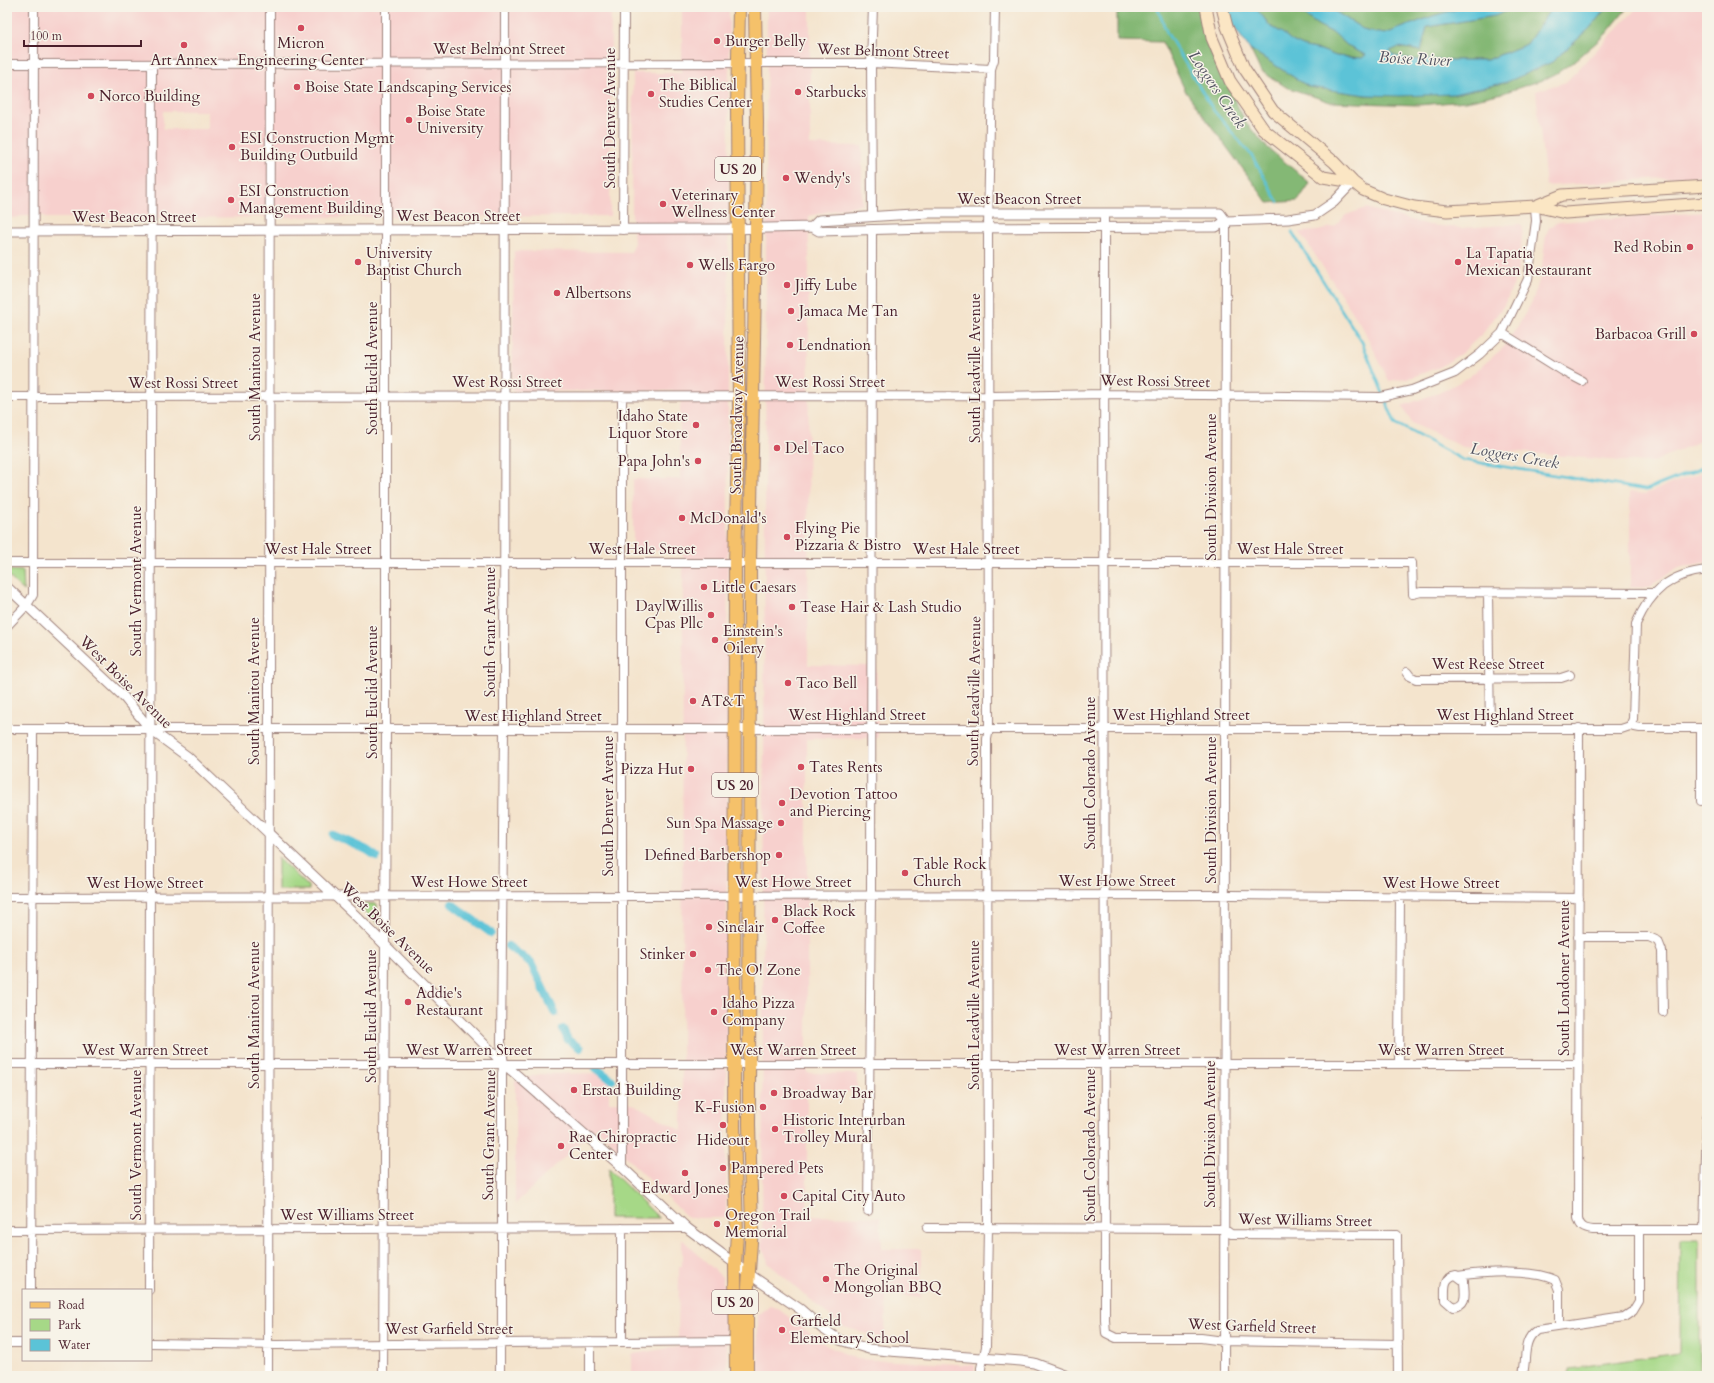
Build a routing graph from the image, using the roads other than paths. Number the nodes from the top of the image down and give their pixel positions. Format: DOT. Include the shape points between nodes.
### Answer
graph roads {
  1 [pos="34,7"];
  2 [pos="270,7"];
  3 [pos="386,7"];
  4 [pos="505,7"];
  5 [pos="624,7"];
  6 [pos="740,7"];
  7 [pos="755,7"];
  8 [pos="873,7"];
  9 [pos="995,7"];
  10 [pos="1206,7"];
  11 [pos="1222,7"];
  12 [pos="506,63"];
  13 [pos="624,63"];
  14 [pos="739,63"];
  15 [pos="755,63"];
  16 [pos="871,63"];
  17 [pos="7,64"];
  18 [pos="34,64"];
  19 [pos="152,64"];
  20 [pos="270,64"];
  21 [pos="385,64"];
  22 [pos="990,68"];
  23 [pos="1353,182"];
  24 [pos="1707,186"];
  25 [pos="1707,203"];
  26 [pos="1535,206"];
  27 [pos="1104,212"];
  28 [pos="989,213"];
  29 [pos="872,215"];
  30 [pos="1226,221"];
  31 [pos="812,228"];
  32 [pos="988,228"];
  33 [pos="1104,228"];
  34 [pos="738,229"];
  35 [pos="756,229"];
  36 [pos="872,229"];
  37 [pos="152,230"];
  38 [pos="269,230"];
  39 [pos="386,230"];
  40 [pos="504,230"];
  41 [pos="623,230"];
  42 [pos="7,231"];
  43 [pos="34,231"];
  44 [pos="1502,333"];
  45 [pos="1582,381"];
  46 [pos="1104,394"];
  47 [pos="504,396"];
  48 [pos="622,396"];
  49 [pos="739,396"];
  50 [pos="753,396"];
  51 [pos="872,396"];
  52 [pos="990,396"];
  53 [pos="1225,396"];
  54 [pos="7,397"];
  55 [pos="33,397"];
  56 [pos="151,397"];
  57 [pos="269,397"];
  58 [pos="386,397"];
  59 [pos="989,562"];
  60 [pos="1104,562"];
  61 [pos="1226,562"];
  62 [pos="7,563"];
  63 [pos="32,563"];
  64 [pos="150,563"];
  65 [pos="268,563"];
  66 [pos="386,563"];
  67 [pos="504,563"];
  68 [pos="622,563"];
  69 [pos="735,563"];
  70 [pos="750,563"];
  71 [pos="872,563"];
  72 [pos="1707,570"];
  73 [pos="7,587"];
  74 [pos="1488,593"];
  75 [pos="1655,594"];
  76 [pos="27,605"];
  77 [pos="7,626"];
  78 [pos="1407,672"];
  79 [pos="1570,675"];
  80 [pos="1489,678"];
  81 [pos="1630,726"];
  82 [pos="1579,728"];
  83 [pos="1704,728"];
  84 [pos="7,729"];
  85 [pos="871,729"];
  86 [pos="989,729"];
  87 [pos="1104,729"];
  88 [pos="1225,729"];
  89 [pos="1490,729"];
  90 [pos="33,730"];
  91 [pos="151,730"];
  92 [pos="268,730"];
  93 [pos="386,730"];
  94 [pos="504,730"];
  95 [pos="622,730"];
  96 [pos="735,730"];
  97 [pos="750,730"];
  98 [pos="1701,800"];
  99 [pos="268,833"];
  100 [pos="1225,895"];
  101 [pos="385,896"];
  102 [pos="503,896"];
  103 [pos="622,896"];
  104 [pos="734,896"];
  105 [pos="749,896"];
  106 [pos="871,896"];
  107 [pos="988,896"];
  108 [pos="1104,896"];
  109 [pos="1400,896"];
  110 [pos="7,897"];
  111 [pos="32,897"];
  112 [pos="150,897"];
  113 [pos="268,897"];
  114 [pos="336,897"];
  115 [pos="1579,898"];
  116 [pos="1578,937"];
  117 [pos="384,945"];
  118 [pos="1663,1012"];
  119 [pos="7,1064"];
  120 [pos="32,1064"];
  121 [pos="150,1064"];
  122 [pos="268,1064"];
  123 [pos="385,1064"];
  124 [pos="504,1064"];
  125 [pos="622,1064"];
  126 [pos="734,1064"];
  127 [pos="749,1064"];
  128 [pos="869,1064"];
  129 [pos="988,1064"];
  130 [pos="1104,1064"];
  131 [pos="1224,1064"];
  132 [pos="1399,1064"];
  133 [pos="1578,1064"];
  134 [pos="1707,1118"];
  135 [pos="622,1167"];
  136 [pos="868,1212"];
  137 [pos="502,1228"];
  138 [pos="622,1228"];
  139 [pos="687,1228"];
  140 [pos="927,1228"];
  141 [pos="988,1228"];
  142 [pos="1104,1228"];
  143 [pos="1224,1228"];
  144 [pos="384,1229"];
  145 [pos="7,1230"];
  146 [pos="32,1230"];
  147 [pos="150,1230"];
  148 [pos="268,1230"];
  149 [pos="1639,1230"];
  150 [pos="1706,1230"];
  151 [pos="735,1264"];
  152 [pos="749,1274"];
  153 [pos="1458,1276"];
  154 [pos="31,1289"];
  155 [pos="149,1289"];
  156 [pos="1559,1326"];
  157 [pos="1106,1333"];
  158 [pos="622,1341"];
  159 [pos="741,1341"];
  160 [pos="1224,1341"];
  161 [pos="501,1342"];
  162 [pos="590,1342"];
  163 [pos="8,1343"];
  164 [pos="22,1343"];
  165 [pos="383,1343"];
  166 [pos="152,1344"];
  167 [pos="268,1344"];
  168 [pos="1398,1344"];
  169 [pos="984,1357"];
  170 [pos="1523,1375"];
  171 [pos="268,1376"];
  172 [pos="383,1376"];
  173 [pos="500,1376"];
  174 [pos="590,1376"];
  175 [pos="736,1376"];
  176 [pos="747,1376"];
  177 [pos="981,1376"];
  178 [pos="1069,1376"];
  179 [pos="1224,1376"];
  180 [pos="1398,1376"];
  1 -- 18 [label="street"];
  2 -- 20 [label="street, South Manitou Avenue"];
  3 -- 21 [label="street, South Euclid Avenue"];
  4 -- 12 [label="street, South Grant Avenue"];
  5 -- 13 [label="street, South Denver Avenue"];
  6 -- 14 [label="main road, South Broadway Avenue / US 20"];
  7 -- 15 [label="main road, South Broadway Avenue / US 20"];
  8 -- 16 [label="street"];
  9 -- 22 [label="street, South Leadville Avenue" via="994,60"];
  10 -- 23 [label="main road" via="1212,38 1230,81 1264,130 1323,177"];
  11 -- 23 [label="main road" via="1227,27 1244,68 1274,111 1334,162"];
  12 -- 13 [label="street, West Belmont Street"];
  12 -- 21 [label="street, West Belmont Street"];
  12 -- 40 [label="street, South Grant Avenue"];
  13 -- 14 [label="street, West Belmont Street"];
  13 -- 41 [label="street, South Denver Avenue"];
  14 -- 15 [label="street, West Belmont Street"];
  14 -- 34 [label="main road, South Broadway Avenue / US 20"];
  15 -- 16 [label="street, West Belmont Street"];
  15 -- 35 [label="main road, South Broadway Avenue / US 20"];
  16 -- 22 [label="street, West Belmont Street"];
  16 -- 29 [label="street"];
  17 -- 18 [label="street, West Belmont Street"];
  18 -- 19 [label="street, West Belmont Street"];
  18 -- 43 [label="street"];
  19 -- 20 [label="street, West Belmont Street"];
  19 -- 37 [label="street, South Vermont Avenue"];
  20 -- 21 [label="street, West Belmont Street"];
  20 -- 38 [label="street, South Manitou Avenue"];
  21 -- 39 [label="street, South Euclid Avenue"];
  22 -- 28 [label="street, South Leadville Avenue"];
  23 -- 26 [label="main road" via="1363,190 1384,199 1414,207 1447,211"];
  23 -- 30 [label="street, West Beacon Street" via="1334,202 1315,215 1288,219"];
  24 -- 26 [label="main road" via="1562,195"];
  25 -- 26 [label="main road" via="1565,213"];
  26 -- 44 [label="street, West Rossi Street" via="1536,221 1528,279"];
  27 -- 28 [label="street, West Beacon Street"];
  27 -- 30 [label="street, West Beacon Street" via="1220,213"];
  27 -- 33 [label="street, South Colorado Avenue"];
  28 -- 29 [label="street, West Beacon Street"];
  28 -- 32 [label="street, South Leadville Avenue"];
  29 -- 31 [label="street, West Beacon Street" via="819,220"];
  30 -- 33 [label="street, West Beacon Street" via="1216,227"];
  30 -- 53 [label="street, South Division Avenue"];
  31 -- 35 [label="street, West Beacon Street"];
  31 -- 36 [label="street, West Beacon Street" via="819,231"];
  32 -- 33 [label="street, West Beacon Street"];
  32 -- 36 [label="street, West Beacon Street"];
  32 -- 52 [label="street, South Leadville Avenue"];
  33 -- 46 [label="street, South Colorado Avenue"];
  34 -- 35 [label="street, West Beacon Street"];
  34 -- 41 [label="street, West Beacon Street"];
  34 -- 49 [label="main road, South Broadway Avenue / US 20"];
  35 -- 50 [label="main road, South Broadway Avenue / US 20"];
  36 -- 51 [label="street"];
  37 -- 38 [label="street, West Beacon Street"];
  37 -- 43 [label="street, West Beacon Street"];
  37 -- 56 [label="street, South Vermont Avenue"];
  38 -- 39 [label="street, West Beacon Street"];
  38 -- 57 [label="street, South Manitou Avenue"];
  39 -- 40 [label="street, West Beacon Street"];
  39 -- 58 [label="street, South Euclid Avenue"];
  40 -- 41 [label="street, West Beacon Street"];
  40 -- 47 [label="street, South Grant Avenue"];
  42 -- 43 [label="street, West Beacon Street"];
  43 -- 55 [label="street"];
  44 -- 45 [label="street"];
  44 -- 53 [label="street, West Rossi Street" via="1455,373 1437,382 1399,393 1381,397"];
  46 -- 52 [label="street, West Rossi Street"];
  46 -- 53 [label="street, West Rossi Street"];
  46 -- 60 [label="street, South Colorado Avenue"];
  47 -- 48 [label="street, West Rossi Street"];
  47 -- 58 [label="street, West Rossi Street"];
  47 -- 67 [label="street, South Grant Avenue"];
  48 -- 49 [label="street, West Rossi Street"];
  48 -- 68 [label="street, South Denver Avenue"];
  49 -- 50 [label="street, West Rossi Street"];
  49 -- 69 [label="main road, South Broadway Avenue / US 20"];
  50 -- 51 [label="street, West Rossi Street"];
  50 -- 70 [label="main road, South Broadway Avenue / US 20"];
  51 -- 52 [label="street, West Rossi Street"];
  51 -- 71 [label="street"];
  52 -- 59 [label="street, South Leadville Avenue"];
  53 -- 61 [label="street, South Division Avenue"];
  54 -- 55 [label="street, West Rossi Street"];
  55 -- 56 [label="street, West Rossi Street"];
  55 -- 63 [label="street"];
  56 -- 57 [label="street, West Rossi Street"];
  56 -- 64 [label="street, South Vermont Avenue"];
  57 -- 58 [label="street, West Rossi Street"];
  57 -- 65 [label="street, South Manitou Avenue"];
  58 -- 66 [label="street, South Euclid Avenue"];
  59 -- 60 [label="street, West Hale Street"];
  59 -- 71 [label="street, West Hale Street"];
  59 -- 86 [label="street, South Leadville Avenue"];
  60 -- 61 [label="street, West Hale Street"];
  60 -- 87 [label="street, South Colorado Avenue"];
  61 -- 74 [label="street, West Hale Street" via="1412,563 1413,594"];
  61 -- 88 [label="street, South Division Avenue"];
  62 -- 63 [label="street, West Hale Street"];
  63 -- 64 [label="street, West Hale Street"];
  63 -- 76 [label="street" via="33,595"];
  64 -- 65 [label="street, West Hale Street"];
  64 -- 91 [label="street, South Vermont Avenue"];
  65 -- 66 [label="street, West Hale Street"];
  65 -- 92 [label="street, South Manitou Avenue"];
  66 -- 67 [label="street, West Hale Street"];
  66 -- 93 [label="street, South Euclid Avenue"];
  67 -- 68 [label="street, West Hale Street"];
  67 -- 94 [label="street, South Grant Avenue"];
  68 -- 69 [label="street, West Hale Street"];
  68 -- 95 [label="street, South Denver Avenue"];
  69 -- 70 [label="street, West Hale Street"];
  69 -- 96 [label="main road, South Broadway Avenue / US 20"];
  70 -- 71 [label="street, West Hale Street"];
  70 -- 97 [label="main road, South Broadway Avenue / US 20"];
  71 -- 85 [label="street"];
  72 -- 75 [label="street" via="1683,574 1666,583"];
  73 -- 76 [label="street, West Boise Avenue"];
  74 -- 75 [label="street, West Hale Street"];
  74 -- 80 [label="street"];
  75 -- 81 [label="street" via="1636,624 1633,719"];
  76 -- 77 [label="street"];
  76 -- 91 [label="street, West Boise Avenue" via="124,696"];
  78 -- 80 [label="street, West Reese Street" via="1416,679"];
  79 -- 80 [label="street, West Reese Street" via="1561,678"];
  80 -- 89 [label="street"];
  81 -- 82 [label="street, West Highland Street" via="1621,729"];
  81 -- 83 [label="street, West Highland Street"];
  82 -- 89 [label="street, West Highland Street"];
  82 -- 115 [label="street, South Londoner Avenue"];
  83 -- 98 [label="street"];
  84 -- 90 [label="street, West Highland Street"];
  85 -- 86 [label="street, West Highland Street"];
  85 -- 97 [label="street, West Highland Street"];
  85 -- 106 [label="street"];
  86 -- 87 [label="street, West Highland Street"];
  86 -- 107 [label="street, South Leadville Avenue"];
  87 -- 88 [label="street, West Highland Street"];
  87 -- 108 [label="street, South Colorado Avenue"];
  88 -- 89 [label="street, West Highland Street"];
  88 -- 100 [label="street, South Division Avenue"];
  90 -- 91 [label="street, West Highland Street"];
  90 -- 111 [label="street"];
  91 -- 92 [label="street, West Highland Street"];
  91 -- 99 [label="street, West Boise Avenue" via="188,757"];
  91 -- 112 [label="street, South Vermont Avenue"];
  92 -- 93 [label="street, West Highland Street"];
  92 -- 99 [label="street, South Manitou Avenue"];
  93 -- 94 [label="street, West Highland Street"];
  93 -- 101 [label="street, South Euclid Avenue"];
  94 -- 95 [label="street, West Highland Street"];
  94 -- 102 [label="street, South Grant Avenue"];
  95 -- 96 [label="street, West Highland Street"];
  95 -- 103 [label="street, South Denver Avenue"];
  96 -- 97 [label="street, West Highland Street"];
  96 -- 104 [label="main road, South Broadway Avenue / US 20"];
  97 -- 105 [label="main road, South Broadway Avenue / US 20"];
  99 -- 113 [label="street, South Manitou Avenue"];
  99 -- 114 [label="street, West Boise Avenue"];
  100 -- 108 [label="street, West Howe Street"];
  100 -- 109 [label="street, West Howe Street"];
  100 -- 131 [label="street, South Division Avenue"];
  101 -- 102 [label="street, West Howe Street"];
  101 -- 114 [label="street, West Howe Street"];
  101 -- 117 [label="street, South Euclid Avenue"];
  102 -- 103 [label="street, West Howe Street"];
  102 -- 124 [label="street, South Grant Avenue" via="501,1042"];
  103 -- 104 [label="street, West Howe Street"];
  103 -- 125 [label="street, South Denver Avenue"];
  104 -- 105 [label="street, West Howe Street"];
  104 -- 126 [label="main road, South Broadway Avenue / US 20"];
  105 -- 106 [label="street, West Howe Street"];
  105 -- 127 [label="main road, South Broadway Avenue / US 20"];
  106 -- 107 [label="street, West Howe Street"];
  106 -- 128 [label="street"];
  107 -- 108 [label="street, West Howe Street"];
  107 -- 129 [label="street, South Leadville Avenue"];
  108 -- 130 [label="street, South Colorado Avenue"];
  109 -- 115 [label="street, West Howe Street"];
  109 -- 132 [label="street"];
  110 -- 111 [label="street, West Howe Street"];
  111 -- 112 [label="street, West Howe Street"];
  111 -- 120 [label="street"];
  112 -- 113 [label="street, West Howe Street"];
  112 -- 121 [label="street, South Vermont Avenue"];
  113 -- 114 [label="street, West Howe Street"];
  113 -- 122 [label="street, South Manitou Avenue"];
  114 -- 117 [label="street, West Boise Avenue"];
  115 -- 116 [label="street, South Londoner Avenue"];
  116 -- 118 [label="street" via="1649,937 1658,941 1662,951"];
  116 -- 133 [label="street, South Londoner Avenue"];
  117 -- 123 [label="street, South Euclid Avenue"];
  117 -- 124 [label="street, West Boise Avenue"];
  119 -- 120 [label="street, West Warren Street"];
  120 -- 121 [label="street, West Warren Street"];
  120 -- 146 [label="street"];
  121 -- 122 [label="street, West Warren Street"];
  121 -- 147 [label="street, South Vermont Avenue"];
  122 -- 123 [label="street, West Warren Street"];
  122 -- 148 [label="street, South Manitou Avenue"];
  123 -- 124 [label="street, West Warren Street"];
  123 -- 144 [label="street, South Euclid Avenue"];
  124 -- 125 [label="street, West Warren Street"];
  124 -- 135 [label="street, West Boise Avenue"];
  124 -- 137 [label="street, South Grant Avenue"];
  125 -- 126 [label="street, West Warren Street"];
  125 -- 135 [label="street, South Denver Avenue"];
  126 -- 127 [label="street, West Warren Street"];
  126 -- 151 [label="main road, South Broadway Avenue / US 20" via="738,1234"];
  127 -- 128 [label="street, West Warren Street"];
  127 -- 152 [label="main road, South Broadway Avenue / US 20" via="752,1228"];
  128 -- 129 [label="street, West Warren Street"];
  128 -- 136 [label="street"];
  129 -- 130 [label="street, West Warren Street"];
  129 -- 141 [label="street, South Leadville Avenue"];
  130 -- 131 [label="street, West Warren Street"];
  130 -- 142 [label="street, South Colorado Avenue"];
  131 -- 132 [label="street, West Warren Street"];
  131 -- 143 [label="street, South Division Avenue"];
  132 -- 133 [label="street, West Warren Street"];
  133 -- 149 [label="street, South Londoner Avenue" via="1578,1218 1582,1227 1593,1230"];
  134 -- 150 [label="street"];
  135 -- 139 [label="street, West Boise Avenue"];
  137 -- 138 [label="street, West Williams Street"];
  137 -- 144 [label="street, West Williams Street"];
  137 -- 161 [label="street, South Grant Avenue"];
  138 -- 139 [label="street, West Williams Street"];
  138 -- 158 [label="street"];
  139 -- 151 [label="street, West Boise Avenue"];
  140 -- 141 [label="street, West Williams Street"];
  141 -- 142 [label="street, West Williams Street"];
  141 -- 169 [label="street, South Leadville Avenue"];
  142 -- 143 [label="street, West Williams Street"];
  142 -- 157 [label="street, South Colorado Avenue"];
  143 -- 160 [label="street, South Division Avenue"];
  143 -- 168 [label="street, West Williams Street" via="1231,1234 1397,1235"];
  144 -- 148 [label="street, West Williams Street"];
  144 -- 165 [label="street, South Euclid Avenue"];
  145 -- 146 [label="street, West Williams Street"];
  146 -- 147 [label="street, West Williams Street"];
  146 -- 154 [label="street"];
  147 -- 148 [label="street, West Williams Street"];
  147 -- 155 [label="street, South Vermont Avenue"];
  148 -- 167 [label="street, South Manitou Avenue"];
  149 -- 150 [label="street"];
  149 -- 156 [label="street" via="1639,1301 1633,1311 1624,1317"];
  151 -- 152 [label="street, West Boise Avenue"];
  151 -- 159 [label="main road, South Broadway Avenue / US 20"];
  152 -- 159 [label="main road, South Broadway Avenue / US 20"];
  152 -- 169 [label="street, West Boise Avenue" via="783,1296 827,1332 851,1344 889,1351"];
  153 -- 156 [label="street" via="1508,1273 1545,1276 1555,1280 1559,1290"];
  156 -- 170 [label="street" via="1532,1333 1526,1345"];
  157 -- 160 [label="street, West Garfield Street" via="1116,1338 1201,1338"];
  158 -- 159 [label="street, West Garfield Street"];
  158 -- 162 [label="street, West Garfield Street"];
  159 -- 175 [label="main road, South Broadway Avenue / US 20"];
  159 -- 176 [label="main road, South Broadway Avenue / US 20"];
  160 -- 168 [label="street, West Garfield Street"];
  160 -- 179 [label="street, South Division Avenue"];
  161 -- 162 [label="street, West Garfield Street"];
  161 -- 165 [label="street, West Garfield Street"];
  161 -- 173 [label="street, South Grant Avenue"];
  162 -- 174 [label="street"];
  163 -- 164 [label="street"];
  165 -- 167 [label="street, West Garfield Street"];
  165 -- 172 [label="street, South Euclid Avenue"];
  166 -- 167 [label="street, West Garfield Street"];
  167 -- 171 [label="street, South Manitou Avenue"];
  168 -- 180 [label="street"];
  169 -- 177 [label="street, South Leadville Avenue"];
  169 -- 178 [label="street, West Boise Avenue" via="1034,1363"];
}
